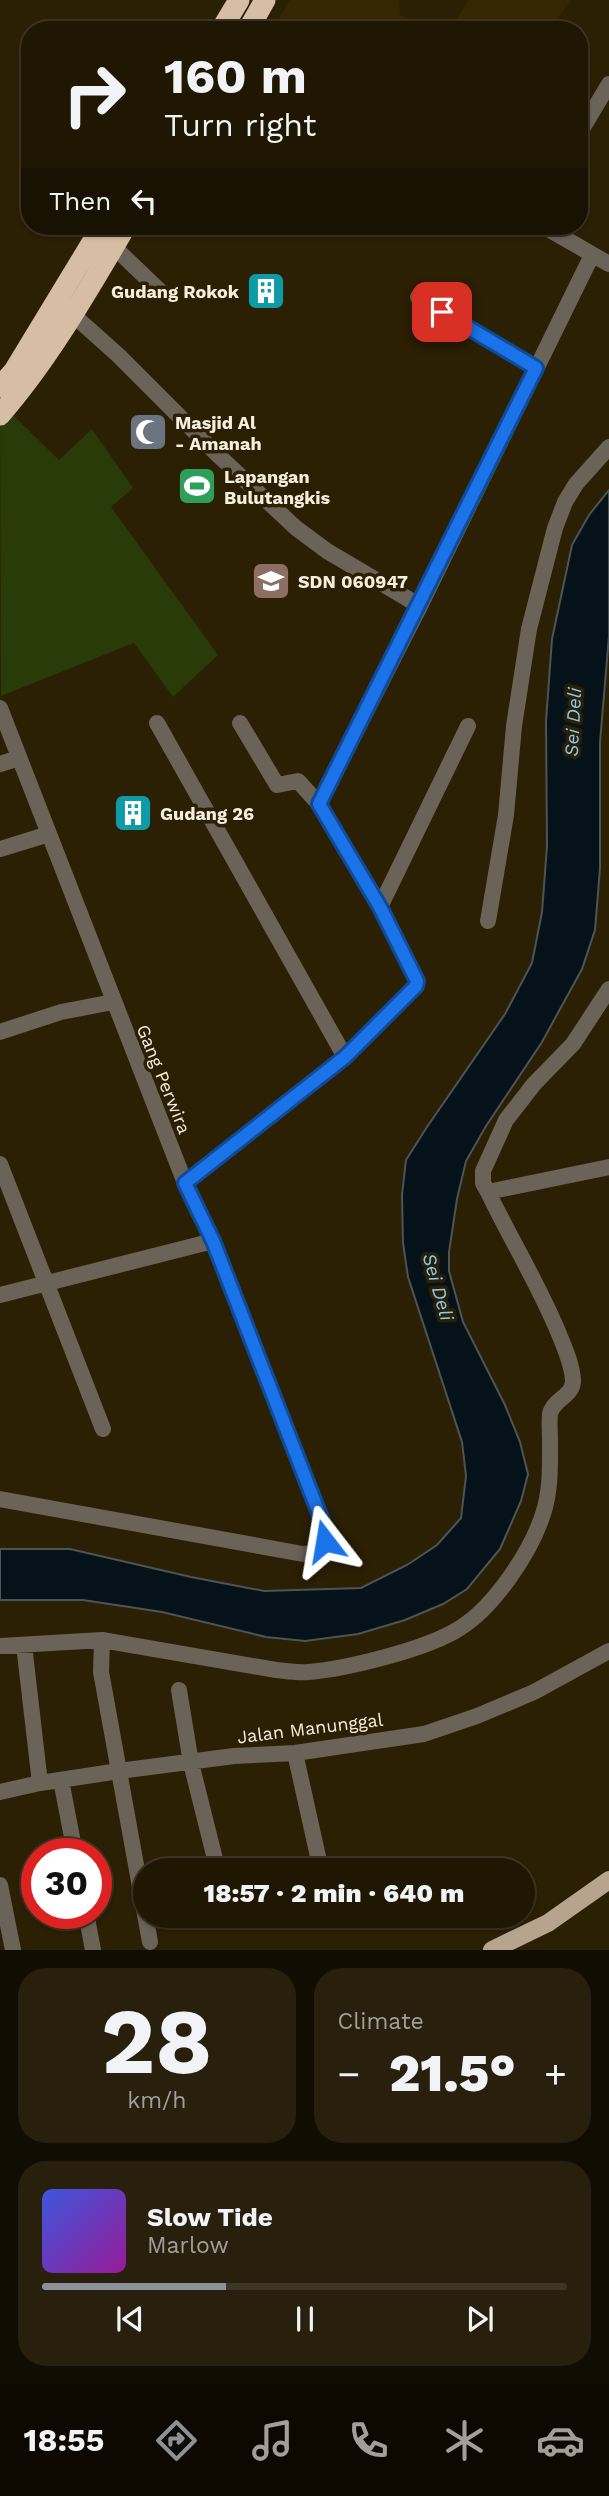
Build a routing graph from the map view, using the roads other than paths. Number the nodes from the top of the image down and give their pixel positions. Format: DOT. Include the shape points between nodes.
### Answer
graph roads {
  1 [pos="239,0"];
  2 [pos="265,0"];
  3 [pos="226,21"];
  4 [pos="253,21"];
  5 [pos="609,84"];
  6 [pos="588,119"];
  7 [pos="97,235"];
  8 [pos="121,235"];
  9 [pos="558,235"];
  10 [pos="114,247"];
  11 [pos="592,256"];
  12 [pos="609,264"];
  13 [pos="160,291"];
  14 [pos="418,298"];
  15 [pos="72,314"];
  16 [pos="536,368"];
  17 [pos="0,387"];
  18 [pos="0,415"];
  19 [pos="609,447"];
  20 [pos="420,606"];
  21 [pos="0,708"];
  22 [pos="157,723"];
  23 [pos="240,723"];
  24 [pos="468,726"];
  25 [pos="19,758"];
  26 [pos="0,764"];
  27 [pos="319,804"];
  28 [pos="48,834"];
  29 [pos="0,849"];
  30 [pos="380,907"];
  31 [pos="488,921"];
  32 [pos="609,989"];
  33 [pos="113,1002"];
  34 [pos="0,1032"];
  35 [pos="345,1057"];
  36 [pos="0,1164"];
  37 [pos="609,1167"];
  38 [pos="185,1183"];
  39 [pos="488,1192"];
  40 [pos="213,1241"];
  41 [pos="47,1282"];
  42 [pos="0,1295"];
  43 [pos="103,1429"];
  44 [pos="0,1499"];
  45 [pos="102,1640"];
  46 [pos="24,1645"];
  47 [pos="0,1646"];
  48 [pos="609,1651"];
  49 [pos="178,1690"];
  50 [pos="295,1753"];
  51 [pos="191,1763"];
  52 [pos="119,1771"];
  53 [pos="61,1780"];
  54 [pos="40,1783"];
  55 [pos="0,1792"];
  56 [pos="72,1838"];
  57 [pos="215,1858"];
  58 [pos="318,1858"];
  59 [pos="609,1880"];
  60 [pos="0,1885"];
  61 [pos="89,1929"];
  62 [pos="149,1942"];
  63 [pos="13,1950"];
  64 [pos="93,1950"];
  65 [pos="492,1950"];
  1 -- 3 [label="highway"];
  2 -- 4 [label="highway"];
  5 -- 6 [label="street"];
  7 -- 17 [label="highway"];
  8 -- 10 [label="highway"];
  9 -- 11 [label="street"];
  10 -- 13 [label="street"];
  10 -- 15 [label="highway"];
  11 -- 12 [label="street"];
  11 -- 16 [label="street"];
  14 -- 16 [label="street"];
  15 -- 18 [label="highway"];
  15 -- 20 [label="street" via="296,528"];
  16 -- 20 [label="street"];
  19 -- 31 [label="street" via="565,502 529,629"];
  20 -- 27 [label="street"];
  21 -- 25 [label="street, Gang Perwira"];
  22 -- 35 [label="street"];
  23 -- 27 [label="street" via="277,785 298,781"];
  24 -- 30 [label="street"];
  25 -- 26 [label="street"];
  25 -- 28 [label="street, Gang Perwira"];
  27 -- 30 [label="street"];
  28 -- 29 [label="street"];
  28 -- 33 [label="street, Gang Perwira"];
  30 -- 35 [label="street" via="416,986"];
  32 -- 39 [label="street" via="573,1044 506,1120 483,1171"];
  33 -- 34 [label="street" via="61,1012"];
  33 -- 38 [label="street, Gang Perwira"];
  35 -- 38 [label="street"];
  36 -- 41 [label="street"];
  37 -- 39 [label="street"];
  38 -- 40 [label="street, Gang Perwira"];
  39 -- 45 [label="street" via="550,1311 568,1355 573,1382 550,1412 550,1474 544,1513 531,1544 486,1606 445,1636 342,1667 305,1672"];
  40 -- 41 [label="street"];
  40 -- 44 [label="street, Gang Perwira" via="326,1531 319,1550 303,1554"];
  41 -- 42 [label="street"];
  41 -- 43 [label="street"];
  45 -- 46 [label="street"];
  45 -- 52 [label="street" via="102,1672"];
  46 -- 47 [label="street"];
  46 -- 54 [label="street"];
  48 -- 50 [label="street, Jalan Manunggal" via="534,1692 424,1734"];
  49 -- 51 [label="street"];
  50 -- 51 [label="street, Jalan Manunggal"];
  50 -- 58 [label="street"];
  51 -- 52 [label="street, Jalan Manunggal"];
  51 -- 57 [label="street"];
  52 -- 53 [label="street, Jalan Manunggal"];
  52 -- 62 [label="street"];
  53 -- 54 [label="street, Jalan Manunggal"];
  53 -- 56 [label="street"];
  54 -- 55 [label="street, Jalan Manunggal"];
  59 -- 65 [label="main road" via="548,1923"];
  60 -- 63 [label="street"];
  61 -- 64 [label="street"];
}
